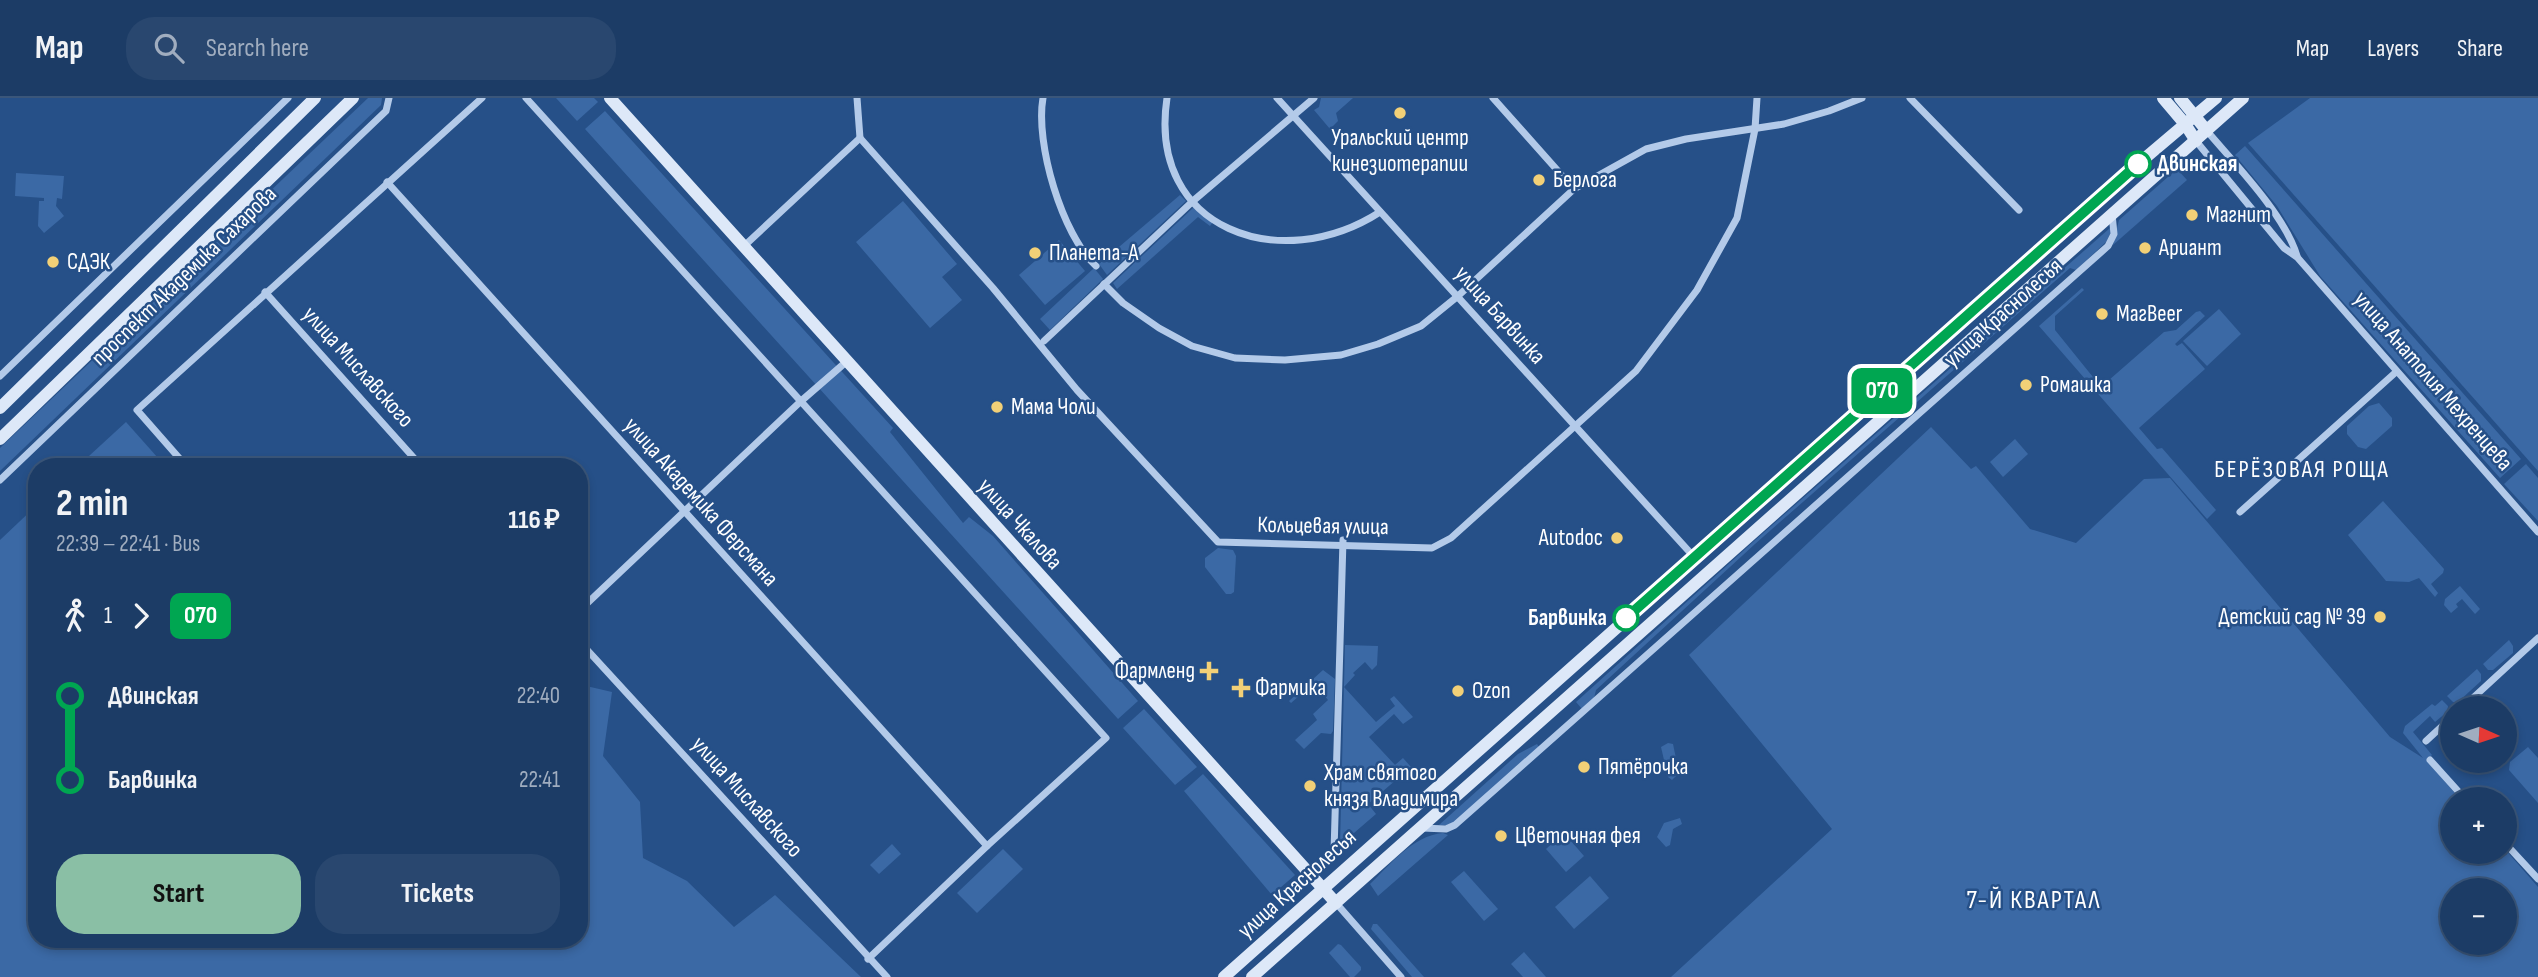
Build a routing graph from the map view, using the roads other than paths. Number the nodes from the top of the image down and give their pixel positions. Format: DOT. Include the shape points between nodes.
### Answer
graph roads {
  1 [pos="288,98"];
  2 [pos="315,98"];
  3 [pos="353,98"];
  4 [pos="389,98"];
  5 [pos="482,98"];
  6 [pos="526,98"];
  7 [pos="610,98"];
  8 [pos="857,98"];
  9 [pos="1043,98"];
  10 [pos="1167,98"];
  11 [pos="1277,98"];
  12 [pos="1314,98"];
  13 [pos="1493,98"];
  14 [pos="1757,98"];
  15 [pos="1862,98"];
  16 [pos="1910,98"];
  17 [pos="2163,98"];
  18 [pos="2180,98"];
  19 [pos="2216,98"];
  20 [pos="2244,98"];
  21 [pos="1293,116"];
  22 [pos="2190,120"];
  23 [pos="1755,130"];
  24 [pos="2207,131"];
  25 [pos="860,138"];
  26 [pos="2196,141"];
  27 [pos="387,182"];
  28 [pos="1574,189"];
  29 [pos="1193,201"];
  30 [pos="2019,210"];
  31 [pos="1380,212"];
  32 [pos="2112,214"];
  33 [pos="743,247"];
  34 [pos="2297,257"];
  35 [pos="1096,266"];
  36 [pos="1104,284"];
  37 [pos="265,292"];
  38 [pos="1458,296"];
  39 [pos="1044,341"];
  40 [pos="846,362"];
  41 [pos="2396,372"];
  42 [pos="0,376"];
  43 [pos="800,402"];
  44 [pos="0,408"];
  45 [pos="1574,425"];
  46 [pos="0,439"];
  47 [pos="179,458"];
  48 [pos="414,458"];
  49 [pos="0,480"];
  50 [pos="683,512"];
  51 [pos="2240,512"];
  52 [pos="2538,532"];
  53 [pos="1343,542"];
  54 [pos="1695,558"];
  55 [pos="588,602"];
  56 [pos="2538,638"];
  57 [pos="588,651"];
  58 [pos="2475,696"];
  59 [pos="2440,729"];
  60 [pos="2427,741"];
  61 [pos="2430,760"];
  62 [pos="2454,787"];
  63 [pos="1419,828"];
  64 [pos="987,846"];
  65 [pos="1334,852"];
  66 [pos="2517,856"];
  67 [pos="2538,879"];
  68 [pos="1322,889"];
  69 [pos="1336,903"];
  70 [pos="868,959"];
  71 [pos="887,977"];
  72 [pos="1224,977"];
  73 [pos="1252,977"];
  74 [pos="1401,977"];
  1 -- 42 [label="street"];
  2 -- 44 [label="street, проспект Академика Сахарова"];
  3 -- 46 [label="street, проспект Академика Сахарова"];
  4 -- 49 [label="street, проспект Академика Сахарова" via="386,111"];
  5 -- 27 [label="street"];
  6 -- 43 [label="street"];
  7 -- 33 [label="street, улица Чкалова"];
  8 -- 25 [label="street"];
  9 -- 35 [label="street" via="1045,157 1058,202 1087,258"];
  10 -- 29 [label="street" via="1164,140 1170,166"];
  11 -- 21 [label="street, улица Барвинка"];
  12 -- 21 [label="street"];
  13 -- 28 [label="street"];
  14 -- 23 [label="street, Кольцевая улица"];
  15 -- 23 [label="street"];
  16 -- 30 [label="street"];
  17 -- 22 [label="street, улица Анатолия Мехренцева"];
  18 -- 22 [label="street, улица Анатолия Мехренцева"];
  19 -- 22 [label="street, улица Краснолесья"];
  20 -- 24 [label="street, улица Краснолесья"];
  21 -- 29 [label="street"];
  21 -- 31 [label="street, улица Барвинка"];
  22 -- 24 [label="street, улица Анатолия Мехренцева"];
  22 -- 26 [label="street, улица Анатолия Мехренцева"];
  22 -- 54 [label="street, улица Краснолесья"];
  23 -- 28 [label="street" via="1647,149"];
  23 -- 45 [label="street, Кольцевая улица" via="1737,218 1697,290 1636,371"];
  24 -- 26 [label="street, улица Краснолесья"];
  24 -- 34 [label="street, улица Анатолия Мехренцева" via="2273,211"];
  25 -- 33 [label="street"];
  25 -- 53 [label="street, Кольцевая улица" via="1077,390 1218,542"];
  26 -- 32 [label="street, улица Краснолесья"];
  26 -- 34 [label="street, улица Анатолия Мехренцева" via="2284,248"];
  27 -- 37 [label="street"];
  27 -- 50 [label="street, улица Академика Ферсмана"];
  28 -- 38 [label="street"];
  29 -- 31 [label="street" via="1246,236 1290,242 1360,225"];
  29 -- 36 [label="street"];
  31 -- 38 [label="street, улица Барвинка"];
  32 -- 63 [label="street, улица Краснолесья"];
  32 -- 63 [label="street, улица Краснолесья" via="2108,246 1557,737 1455,825"];
  33 -- 40 [label="street, улица Чкалова"];
  34 -- 41 [label="street, улица Анатолия Мехренцева"];
  36 -- 38 [label="street" via="1123,303 1192,346 1235,358 1286,360 1341,355 1378,344 1421,326"];
  36 -- 39 [label="street"];
  37 -- 47 [label="street" via="137,410"];
  37 -- 48 [label="street, улица Миславского"];
  38 -- 45 [label="street, улица Барвинка"];
  40 -- 43 [label="street"];
  40 -- 68 [label="street, улица Чкалова"];
  41 -- 51 [label="street"];
  41 -- 52 [label="street, улица Анатолия Мехренцева"];
  43 -- 50 [label="street"];
  43 -- 64 [label="street" via="1106,738"];
  45 -- 53 [label="street, Кольцевая улица" via="1451,538 1433,548"];
  45 -- 54 [label="street, улица Барвинка"];
  50 -- 55 [label="street"];
  50 -- 64 [label="street, улица Академика Ферсмана"];
  53 -- 65 [label="street"];
  54 -- 68 [label="street, улица Краснолесья"];
  56 -- 58 [label="street"];
  57 -- 70 [label="street, улица Миславского"];
  59 -- 60 [label="street"];
  61 -- 62 [label="street"];
  63 -- 69 [label="street, улица Краснолесья"];
  64 -- 70 [label="street"];
  66 -- 67 [label="street"];
  68 -- 69 [label="street, улица Чкалова"];
  68 -- 72 [label="street, улица Краснолесья"];
  69 -- 73 [label="street, улица Краснолесья"];
  69 -- 74 [label="street, улица Чкалова"];
  70 -- 71 [label="street, улица Миславского"];
}
